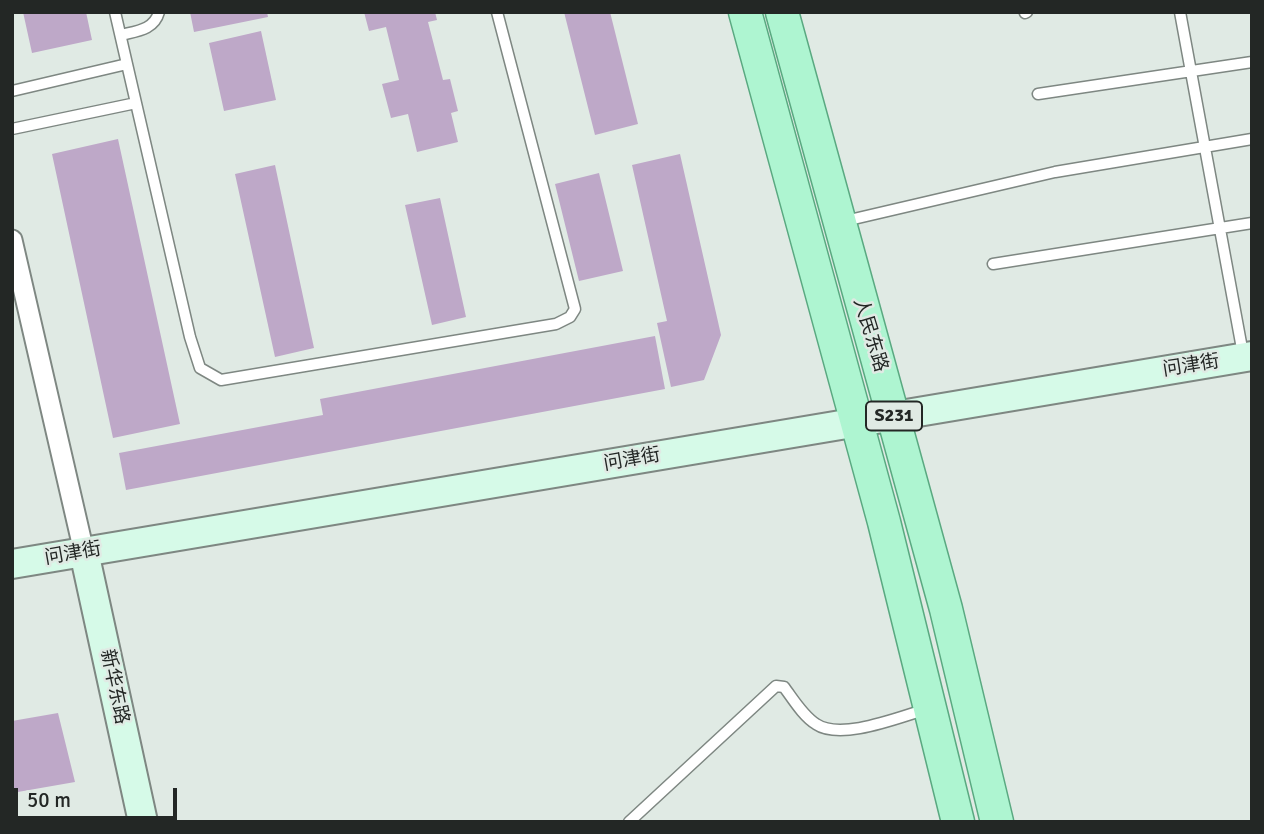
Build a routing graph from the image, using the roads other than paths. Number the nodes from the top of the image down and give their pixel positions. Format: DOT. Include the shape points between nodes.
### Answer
graph roads {
  1 [pos="116,12"];
  2 [pos="159,12"];
  3 [pos="497,12"];
  4 [pos="745,12"];
  5 [pos="782,12"];
  6 [pos="1180,12"];
  7 [pos="121,35"];
  8 [pos="1252,62"];
  9 [pos="127,64"];
  10 [pos="1191,71"];
  11 [pos="12,91"];
  12 [pos="1038,94"];
  13 [pos="136,103"];
  14 [pos="12,129"];
  15 [pos="1252,139"];
  16 [pos="1205,146"];
  17 [pos="838,222"];
  18 [pos="1252,223"];
  19 [pos="1220,228"];
  20 [pos="12,240"];
  21 [pos="993,264"];
  22 [pos="1248,357"];
  23 [pos="894,416"];
  24 [pos="857,422"];
  25 [pos="84,552"];
  26 [pos="12,564"];
  27 [pos="930,709"];
  28 [pos="143,822"];
  29 [pos="629,822"];
  30 [pos="958,822"];
  31 [pos="997,822"];
  1 -- 7 [label="lane"];
  2 -- 7 [label="lane" via="157,21 146,29"];
  3 -- 13 [label="lane" via="575,309 556,324 221,380 200,368 190,337"];
  4 -- 24 [label="main road, 人民东路 / S231"];
  5 -- 17 [label="main road, 人民东路 / S231"];
  6 -- 10 [label="lane"];
  7 -- 9 [label="lane"];
  8 -- 10 [label="lane"];
  9 -- 11 [label="lane"];
  9 -- 13 [label="lane"];
  10 -- 12 [label="lane"];
  10 -- 16 [label="lane"];
  13 -- 14 [label="lane"];
  15 -- 16 [label="lane"];
  16 -- 17 [label="lane" via="1055,172"];
  16 -- 19 [label="lane"];
  17 -- 23 [label="main road, 人民东路 / S231"];
  18 -- 19 [label="lane"];
  19 -- 21 [label="lane"];
  19 -- 22 [label="lane"];
  20 -- 25 [label="street"];
  22 -- 23 [label="street, 问津街"];
  23 -- 24 [label="street, 问津街"];
  23 -- 31 [label="main road, 人民东路 / S231"];
  24 -- 25 [label="street, 问津街"];
  24 -- 27 [label="main road, 人民东路 / S231"];
  25 -- 26 [label="street, 问津街"];
  25 -- 28 [label="street, 新华东路"];
  27 -- 29 [label="lane" via="830,731 814,724 784,687 776,685"];
  27 -- 30 [label="main road, 人民东路 / S231"];
}
